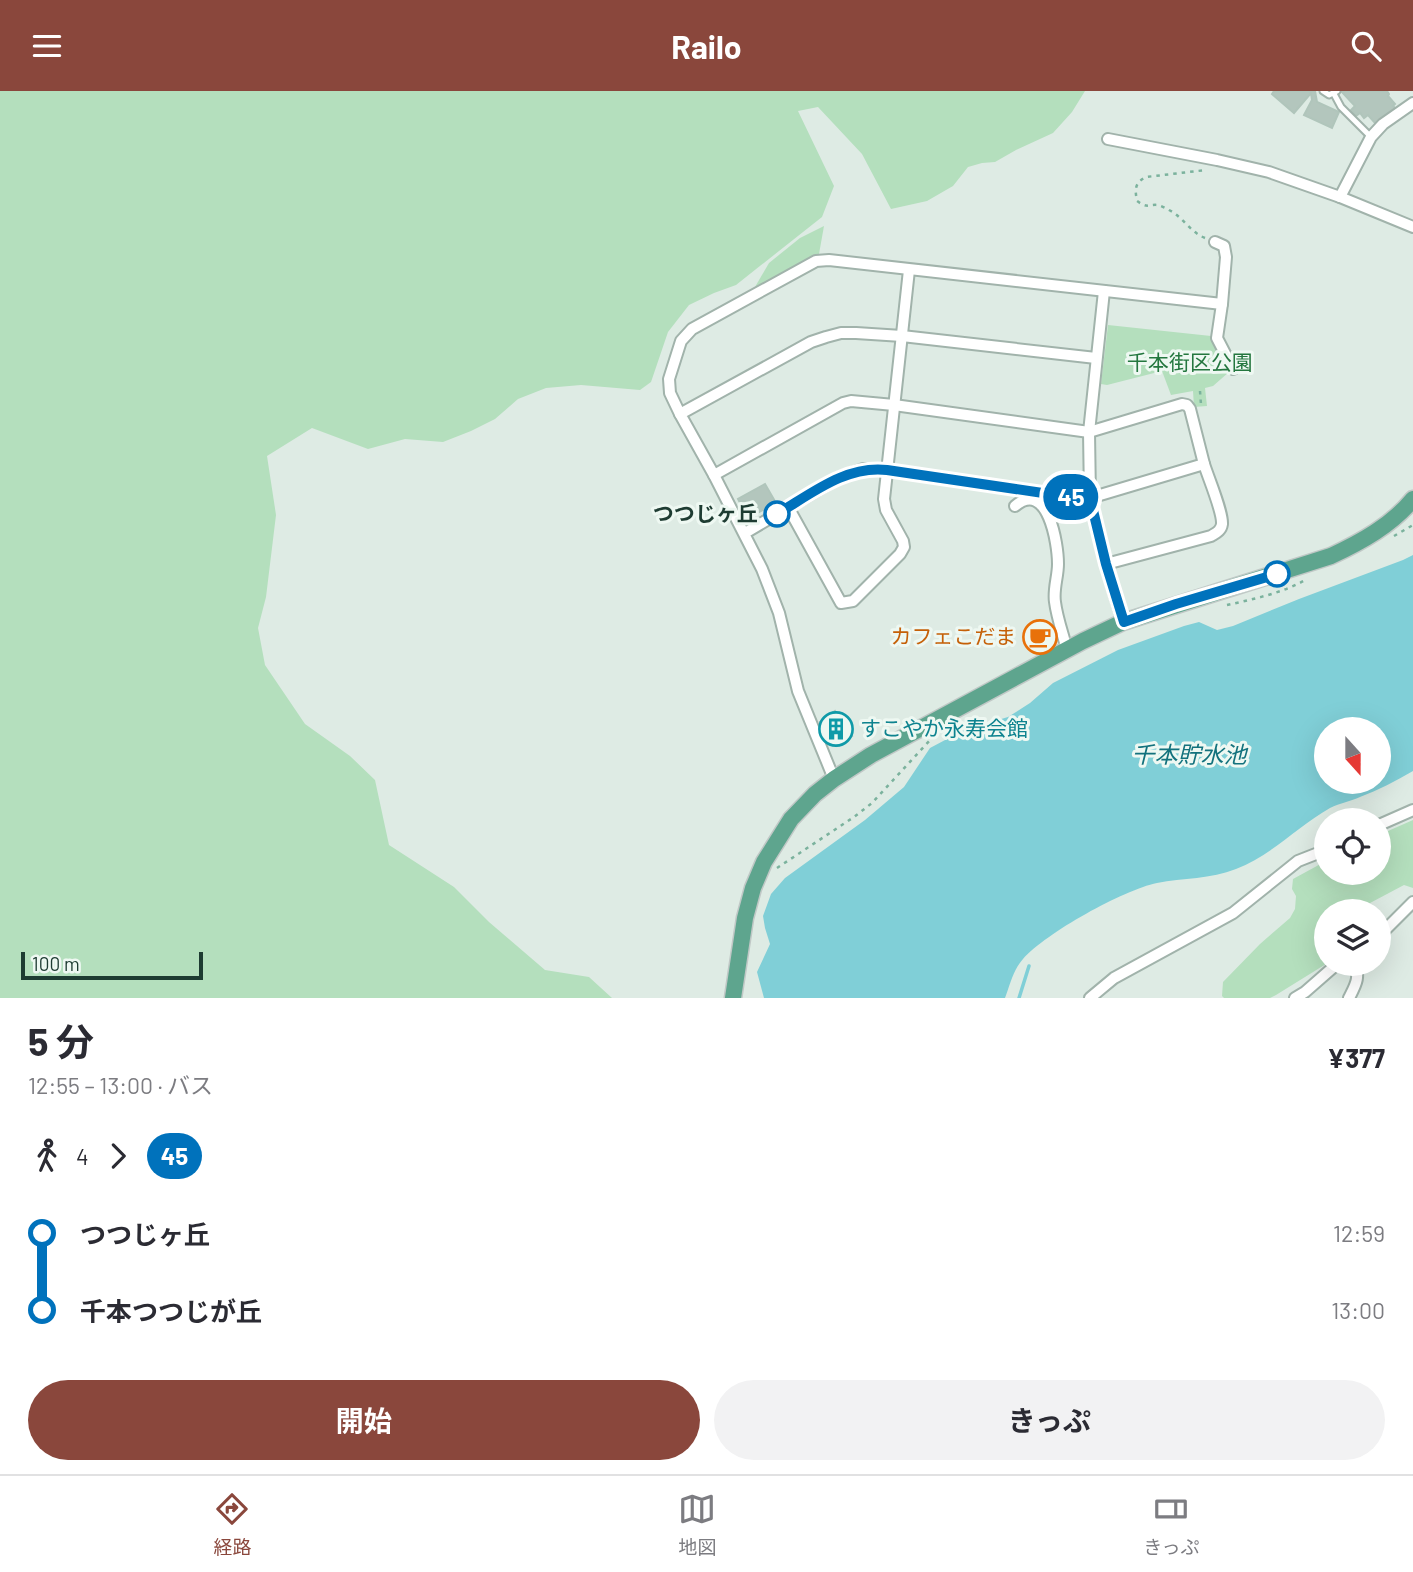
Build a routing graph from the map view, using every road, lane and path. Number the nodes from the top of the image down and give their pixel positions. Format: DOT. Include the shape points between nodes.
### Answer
graph roads {
  1 [pos="1323,91"];
  2 [pos="1335,92"];
  3 [pos="1413,103"];
  4 [pos="1371,137"];
  5 [pos="1108,139"];
  6 [pos="1217,160"];
  7 [pos="1340,197"];
  8 [pos="1413,227"];
  9 [pos="1215,242"];
  10 [pos="909,270"];
  11 [pos="1104,291"];
  12 [pos="1222,304"];
  13 [pos="902,336"];
  14 [pos="1097,358"];
  15 [pos="1233,369"];
  16 [pos="1200,391"];
  17 [pos="894,405"];
  18 [pos="1201,405"];
  19 [pos="680,414"];
  20 [pos="1089,432"];
  21 [pos="1204,464"];
  22 [pos="887,470"];
  23 [pos="714,475"];
  24 [pos="1090,498"];
  25 [pos="1413,499"];
  26 [pos="1015,506"];
  27 [pos="788,507"];
  28 [pos="1413,525"];
  29 [pos="745,533"];
  30 [pos="1390,539"];
  31 [pos="1106,564"];
  32 [pos="1308,578"];
  33 [pos="1222,606"];
  34 [pos="1124,622"];
  35 [pos="1067,650"];
  36 [pos="935,736"];
  37 [pos="834,779"];
  38 [pos="1413,810"];
  39 [pos="1391,820"];
  40 [pos="1314,855"];
  41 [pos="778,868"];
  42 [pos="1413,902"];
  43 [pos="1391,924"];
  44 [pos="1324,976"];
  45 [pos="1358,976"];
  46 [pos="733,998"];
  47 [pos="1090,998"];
  48 [pos="1295,998"];
  49 [pos="1349,998"];
  1 -- 2 [label="lane" via="1328,95"];
  2 -- 4 [label="lane" via="1341,107"];
  3 -- 4 [label="street"];
  4 -- 7 [label="street"];
  5 -- 6 [label="street"];
  6 -- 7 [label="street"];
  6 -- 9 [label="path" via="1207,170 1146,177 1135,189 1143,206 1170,210 1199,236"];
  7 -- 8 [label="street"];
  9 -- 12 [label="street" via="1224,246 1226,257"];
  10 -- 11 [label="street"];
  10 -- 13 [label="street"];
  10 -- 19 [label="street" via="816,261 692,329 681,341 669,379"];
  11 -- 12 [label="street"];
  11 -- 14 [label="street"];
  12 -- 15 [label="street" via="1217,338"];
  13 -- 14 [label="street"];
  13 -- 17 [label="street"];
  13 -- 19 [label="street" via="849,333 811,342"];
  14 -- 20 [label="street"];
  16 -- 18 [label="path"];
  17 -- 20 [label="street"];
  17 -- 22 [label="street"];
  17 -- 23 [label="street" via="843,403"];
  19 -- 23 [label="street"];
  20 -- 21 [label="street" via="1187,405"];
  20 -- 24 [label="street"];
  21 -- 24 [label="street"];
  21 -- 31 [label="street" via="1221,528 1211,536"];
  22 -- 24 [label="street"];
  22 -- 27 [label="street" via="850,473"];
  22 -- 27 [label="street" via="886,510 904,547 853,601 841,603"];
  23 -- 29 [label="street"];
  24 -- 31 [label="street"];
  25 -- 34 [label="main road" via="1383,527 1331,556"];
  26 -- 35 [label="street" via="1027,500 1041,503 1053,527 1058,562 1054,599"];
  27 -- 29 [label="street"];
  28 -- 30 [label="path"];
  29 -- 37 [label="street" via="779,613 798,691"];
  31 -- 34 [label="street"];
  32 -- 33 [label="path" via="1283,590"];
  34 -- 35 [label="main road"];
  35 -- 37 [label="main road"];
  36 -- 41 [label="path" via="873,803"];
  37 -- 46 [label="main road" via="792,819 764,862 745,918"];
  38 -- 39 [label="street"];
  40 -- 47 [label="street" via="1298,861 1233,913 1114,978"];
  42 -- 43 [label="street"];
  44 -- 48 [label="street"];
  45 -- 49 [label="street"];
}
